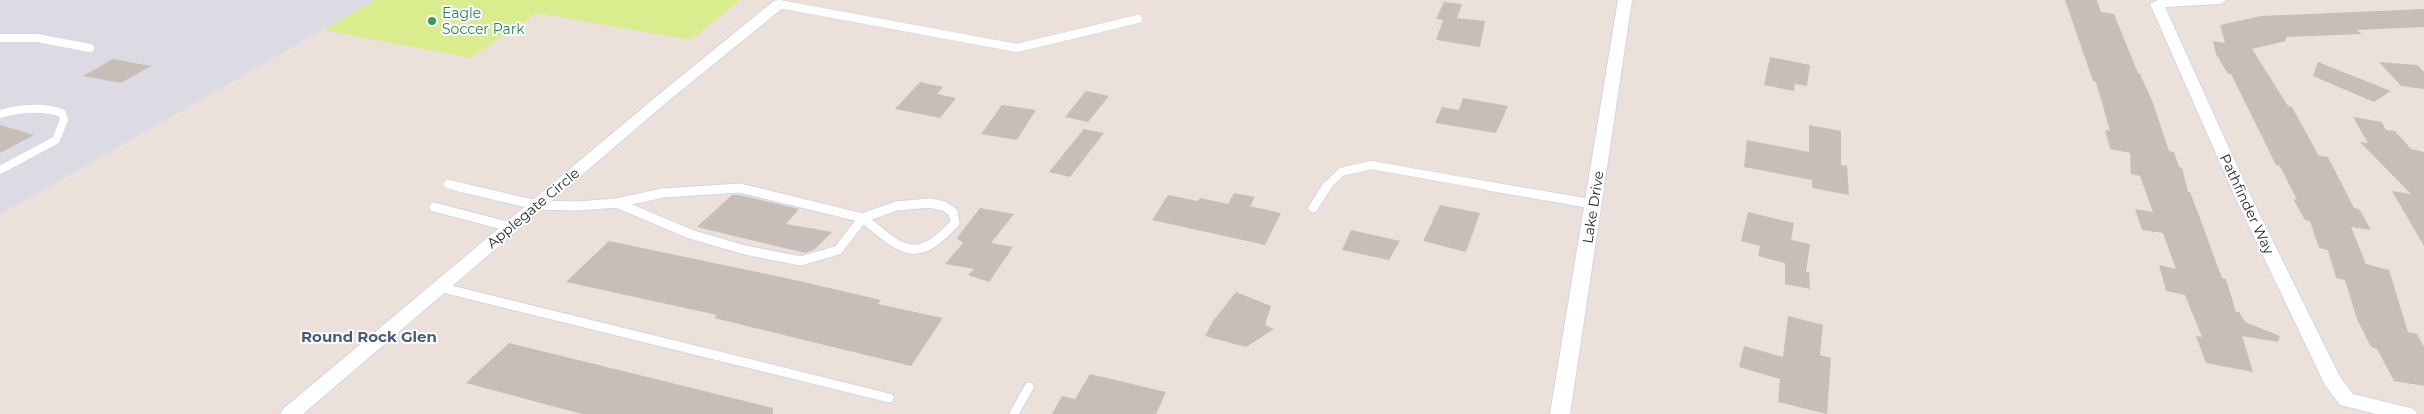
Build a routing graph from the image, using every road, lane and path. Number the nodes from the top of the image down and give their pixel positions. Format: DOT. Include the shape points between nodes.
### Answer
graph roads {
  1 [pos="1625,0"];
  2 [pos="2220,0"];
  3 [pos="778,4"];
  4 [pos="1138,19"];
  5 [pos="0,38"];
  6 [pos="90,48"];
  7 [pos="0,114"];
  8 [pos="0,170"];
  9 [pos="448,184"];
  10 [pos="617,203"];
  11 [pos="1593,204"];
  12 [pos="536,205"];
  13 [pos="434,207"];
  14 [pos="1313,208"];
  15 [pos="864,218"];
  16 [pos="510,227"];
  17 [pos="439,287"];
  18 [pos="1029,386"];
  19 [pos="889,398"];
  20 [pos="290,414"];
  21 [pos="1014,414"];
  22 [pos="1560,414"];
  23 [pos="2407,414"];
  1 -- 11 [label="street, Lake Drive"];
  2 -- 23 [label="street, Pathfinder Way" via="2157,4 2245,201 2332,380 2347,400"];
  3 -- 4 [label="lane" via="1017,48"];
  3 -- 12 [label="street, Applegate Circle"];
  5 -- 6 [label="lane" via="37,38"];
  7 -- 8 [label="lane" via="30,107 49,108 62,113 64,120 56,140"];
  9 -- 12 [label="lane"];
  10 -- 12 [label="lane"];
  10 -- 15 [label="lane" via="663,193 740,188"];
  10 -- 15 [label="lane" via="690,234 745,250 801,261 838,250"];
  11 -- 14 [label="lane" via="1371,165 1348,168 1330,179"];
  11 -- 22 [label="street, Lake Drive"];
  12 -- 16 [label="street, Applegate Circle"];
  13 -- 16 [label="lane"];
  15 -- 15 [label="lane" via="896,206 930,202 953,212 955,223 942,238 921,251 901,249"];
  16 -- 17 [label="street, Applegate Circle"];
  17 -- 19 [label="lane"];
  17 -- 20 [label="street, Applegate Circle"];
  18 -- 21 [label="lane"];
}
